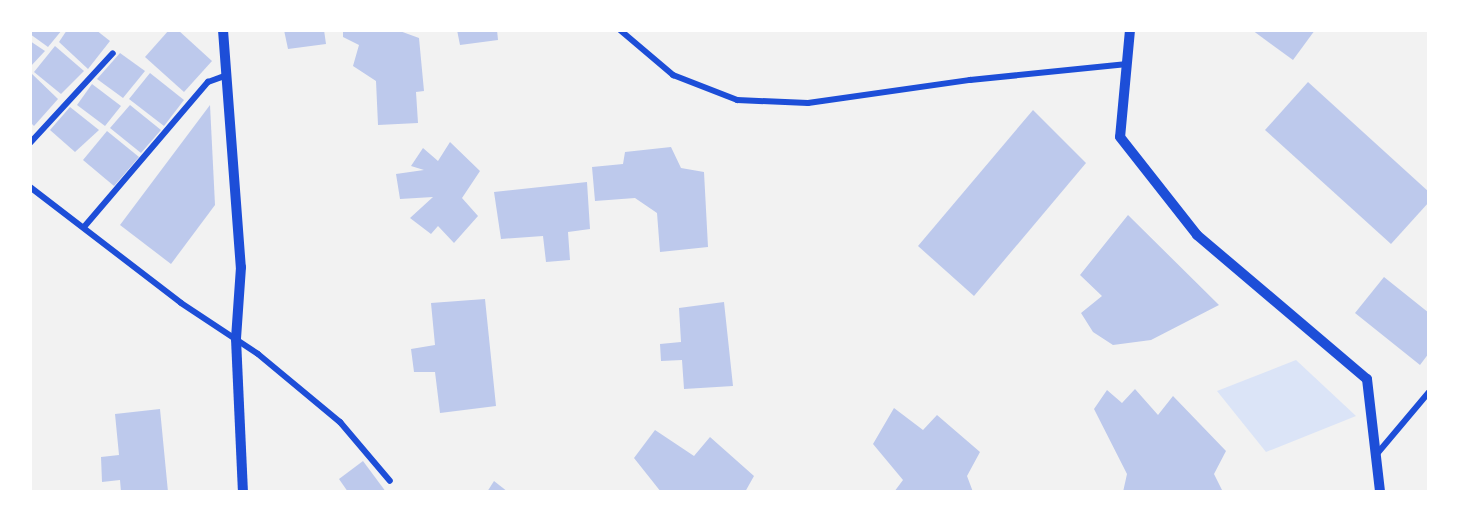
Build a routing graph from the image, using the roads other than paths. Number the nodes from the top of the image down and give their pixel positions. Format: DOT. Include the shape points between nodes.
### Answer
graph roads {
  1 [pos="223,30"];
  2 [pos="620,30"];
  3 [pos="1130,30"];
  4 [pos="113,53"];
  5 [pos="1127,64"];
  6 [pos="226,75"];
  7 [pos="30,143"];
  8 [pos="30,187"];
  9 [pos="84,227"];
  10 [pos="236,339"];
  11 [pos="1429,392"];
  12 [pos="1376,455"];
  13 [pos="390,481"];
  14 [pos="243,492"];
  15 [pos="1380,492"];
  1 -- 6 [label="street"];
  2 -- 5 [label="street" via="673,75 736,100 808,103 970,80"];
  3 -- 5 [label="street"];
  4 -- 7 [label="street"];
  5 -- 12 [label="street" via="1120,137 1197,235 1367,379"];
  6 -- 9 [label="street" via="208,82"];
  6 -- 10 [label="street" via="241,267"];
  8 -- 9 [label="street"];
  9 -- 10 [label="street" via="181,303"];
  10 -- 13 [label="street" via="340,422"];
  10 -- 14 [label="street"];
  11 -- 12 [label="street"];
  12 -- 15 [label="street"];
}
